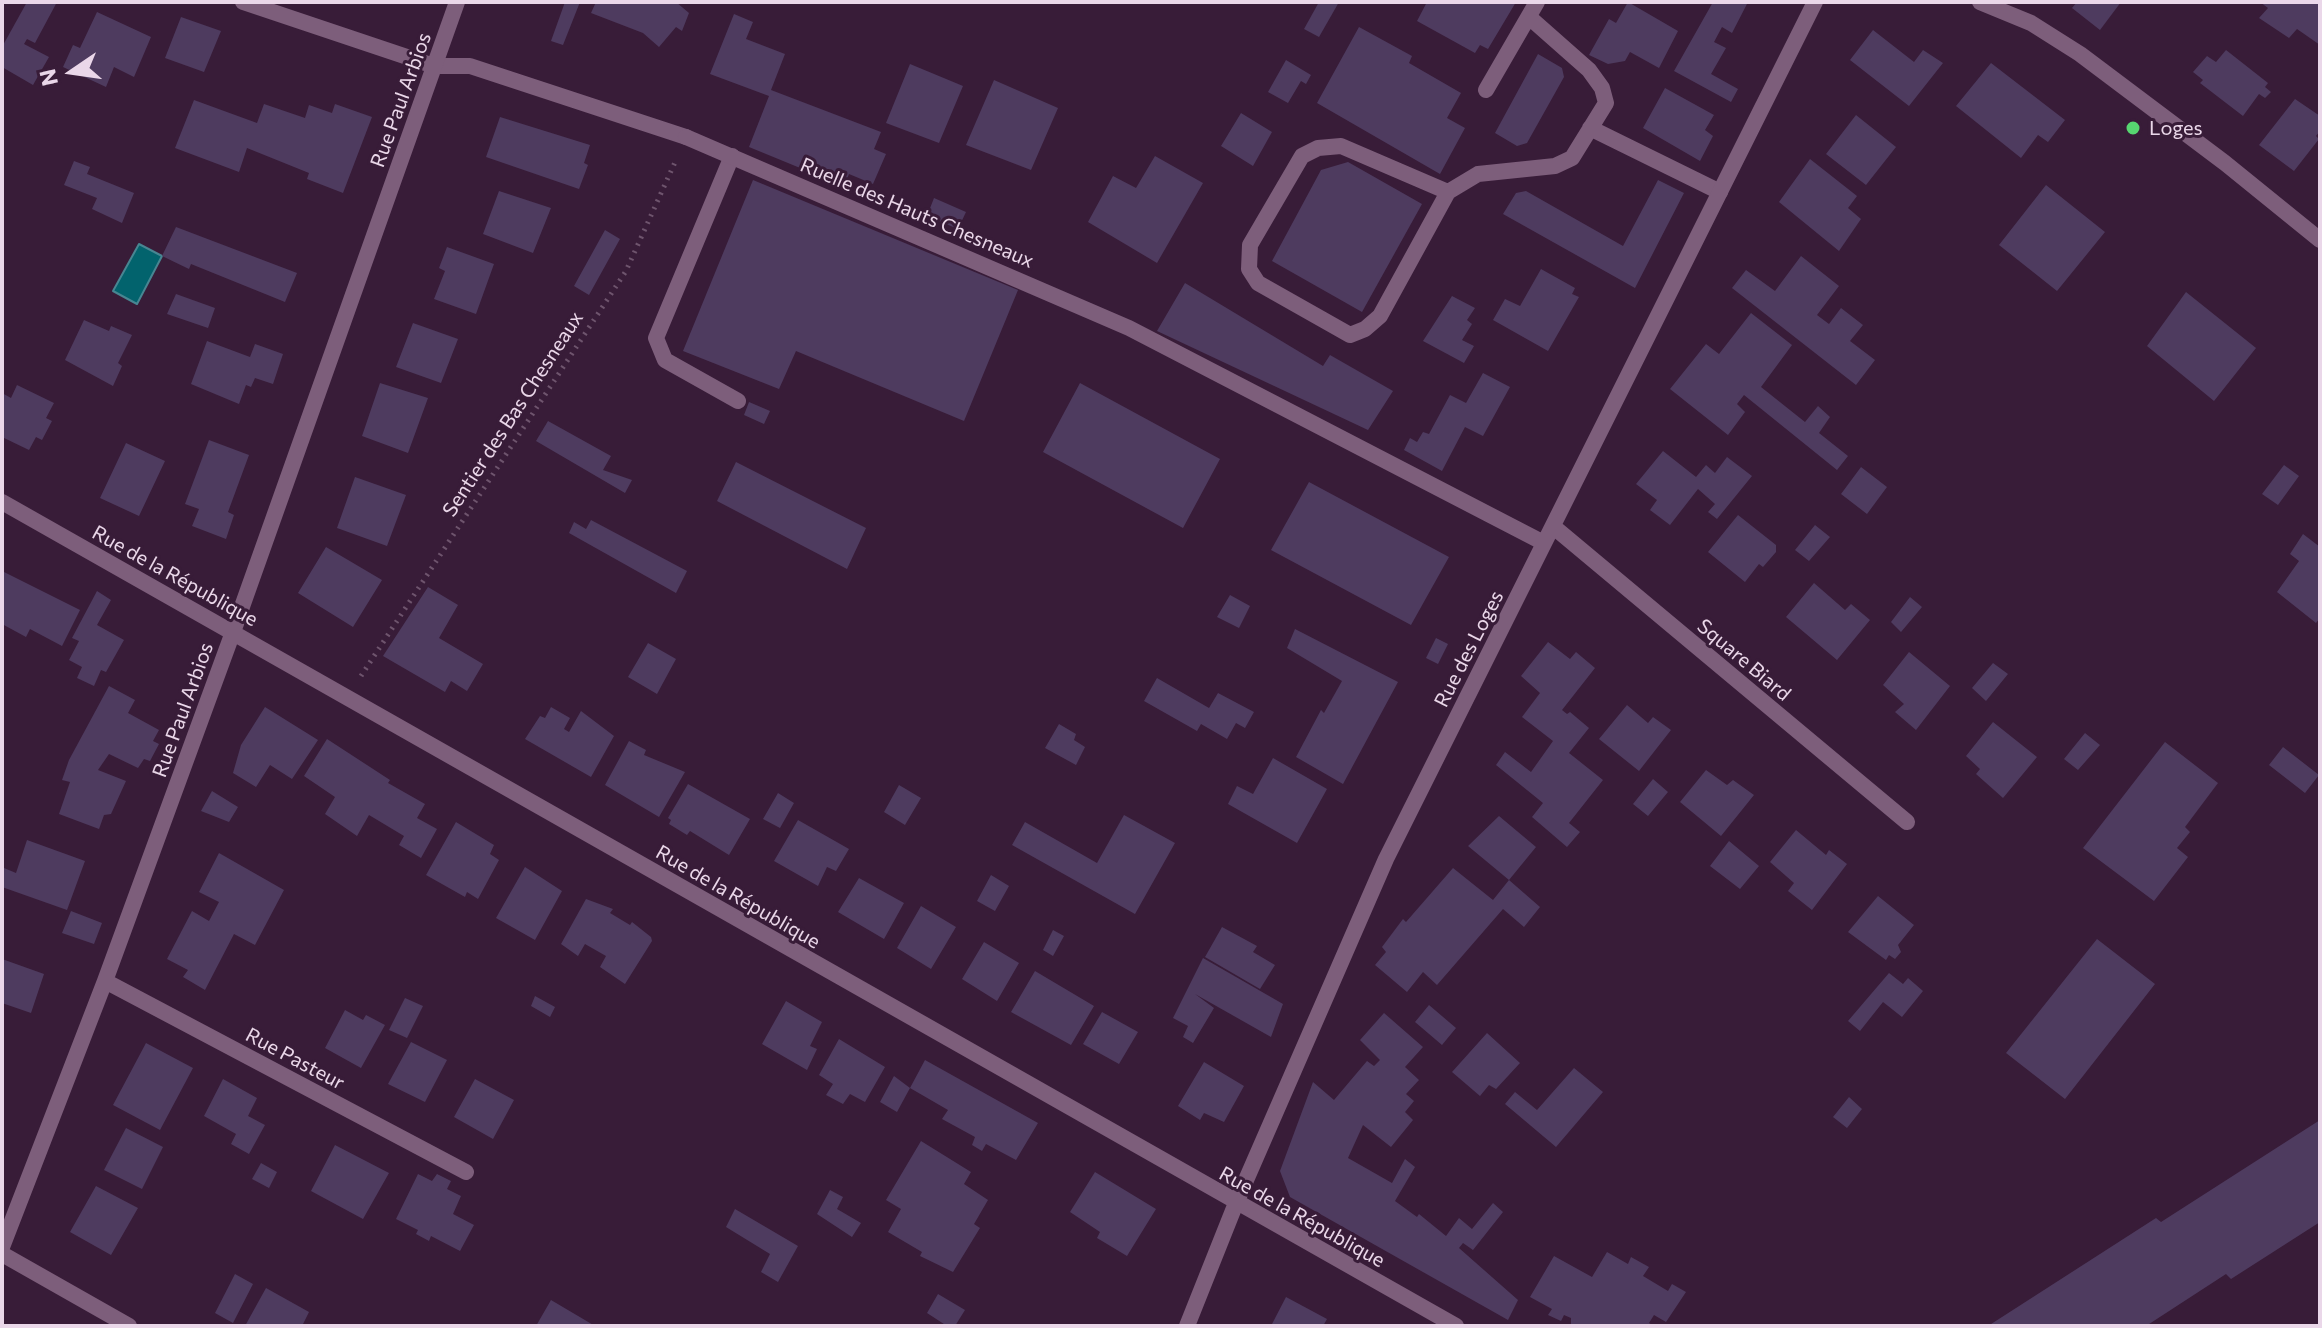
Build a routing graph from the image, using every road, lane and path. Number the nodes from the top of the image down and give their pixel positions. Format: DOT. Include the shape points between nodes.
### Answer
graph roads {
  1 [pos="243,2"];
  2 [pos="457,2"];
  3 [pos="1815,2"];
  4 [pos="1980,2"];
  5 [pos="1533,10"];
  6 [pos="434,66"];
  7 [pos="1486,90"];
  8 [pos="1590,128"];
  9 [pos="686,137"];
  10 [pos="732,156"];
  11 [pos="1448,192"];
  12 [pos="1720,192"];
  13 [pos="2320,240"];
  14 [pos="738,401"];
  15 [pos="2,502"];
  16 [pos="1555,528"];
  17 [pos="1544,543"];
  18 [pos="233,632"];
  19 [pos="347,697"];
  20 [pos="1907,822"];
  21 [pos="105,981"];
  22 [pos="466,1172"];
  23 [pos="1236,1203"];
  24 [pos="2,1247"];
  25 [pos="2,1254"];
  26 [pos="129,1326"];
  27 [pos="1187,1326"];
  28 [pos="1456,1326"];
  1 -- 6 [label="street, Ruelle des Hauts Chesneaux"];
  2 -- 6 [label="street, Rue Paul Arbios"];
  3 -- 12 [label="street, Rue des Loges"];
  4 -- 13 [label="street" via="2031,23 2080,54"];
  5 -- 7 [label="street"];
  5 -- 8 [label="street" via="1602,88 1606,103"];
  6 -- 9 [label="street, Ruelle des Hauts Chesneaux" via="470,66"];
  6 -- 18 [label="street, Rue Paul Arbios"];
  8 -- 11 [label="street" via="1572,158 1555,166 1478,174"];
  8 -- 12 [label="street"];
  9 -- 10 [label="street, Ruelle des Hauts Chesneaux"];
  9 -- 19 [label="path, Sentier des Bas Chesneaux" via="626,271"];
  10 -- 14 [label="street" via="656,338 665,360"];
  10 -- 17 [label="street, Ruelle des Hauts Chesneaux" via="1129,328"];
  11 -- 11 [label="street" via="1380,316 1350,335 1258,283 1249,269 1250,245 1302,156 1318,148 1341,146"];
  12 -- 16 [label="street, Rue des Loges"];
  15 -- 18 [label="street, Rue de la République"];
  16 -- 17 [label="street, Rue des Loges"];
  16 -- 20 [label="street, Square Biard"];
  17 -- 23 [label="street, Rue des Loges" via="1386,859"];
  18 -- 19 [label="street, Rue de la République"];
  18 -- 21 [label="street, Rue Paul Arbios"];
  19 -- 23 [label="street, Rue de la République"];
  21 -- 22 [label="street, Rue Pasteur"];
  21 -- 24 [label="street, Rue Paul Arbios"];
  23 -- 27 [label="street, Rue des Loges"];
  23 -- 28 [label="street, Rue de la République"];
  25 -- 26 [label="street"];
}
